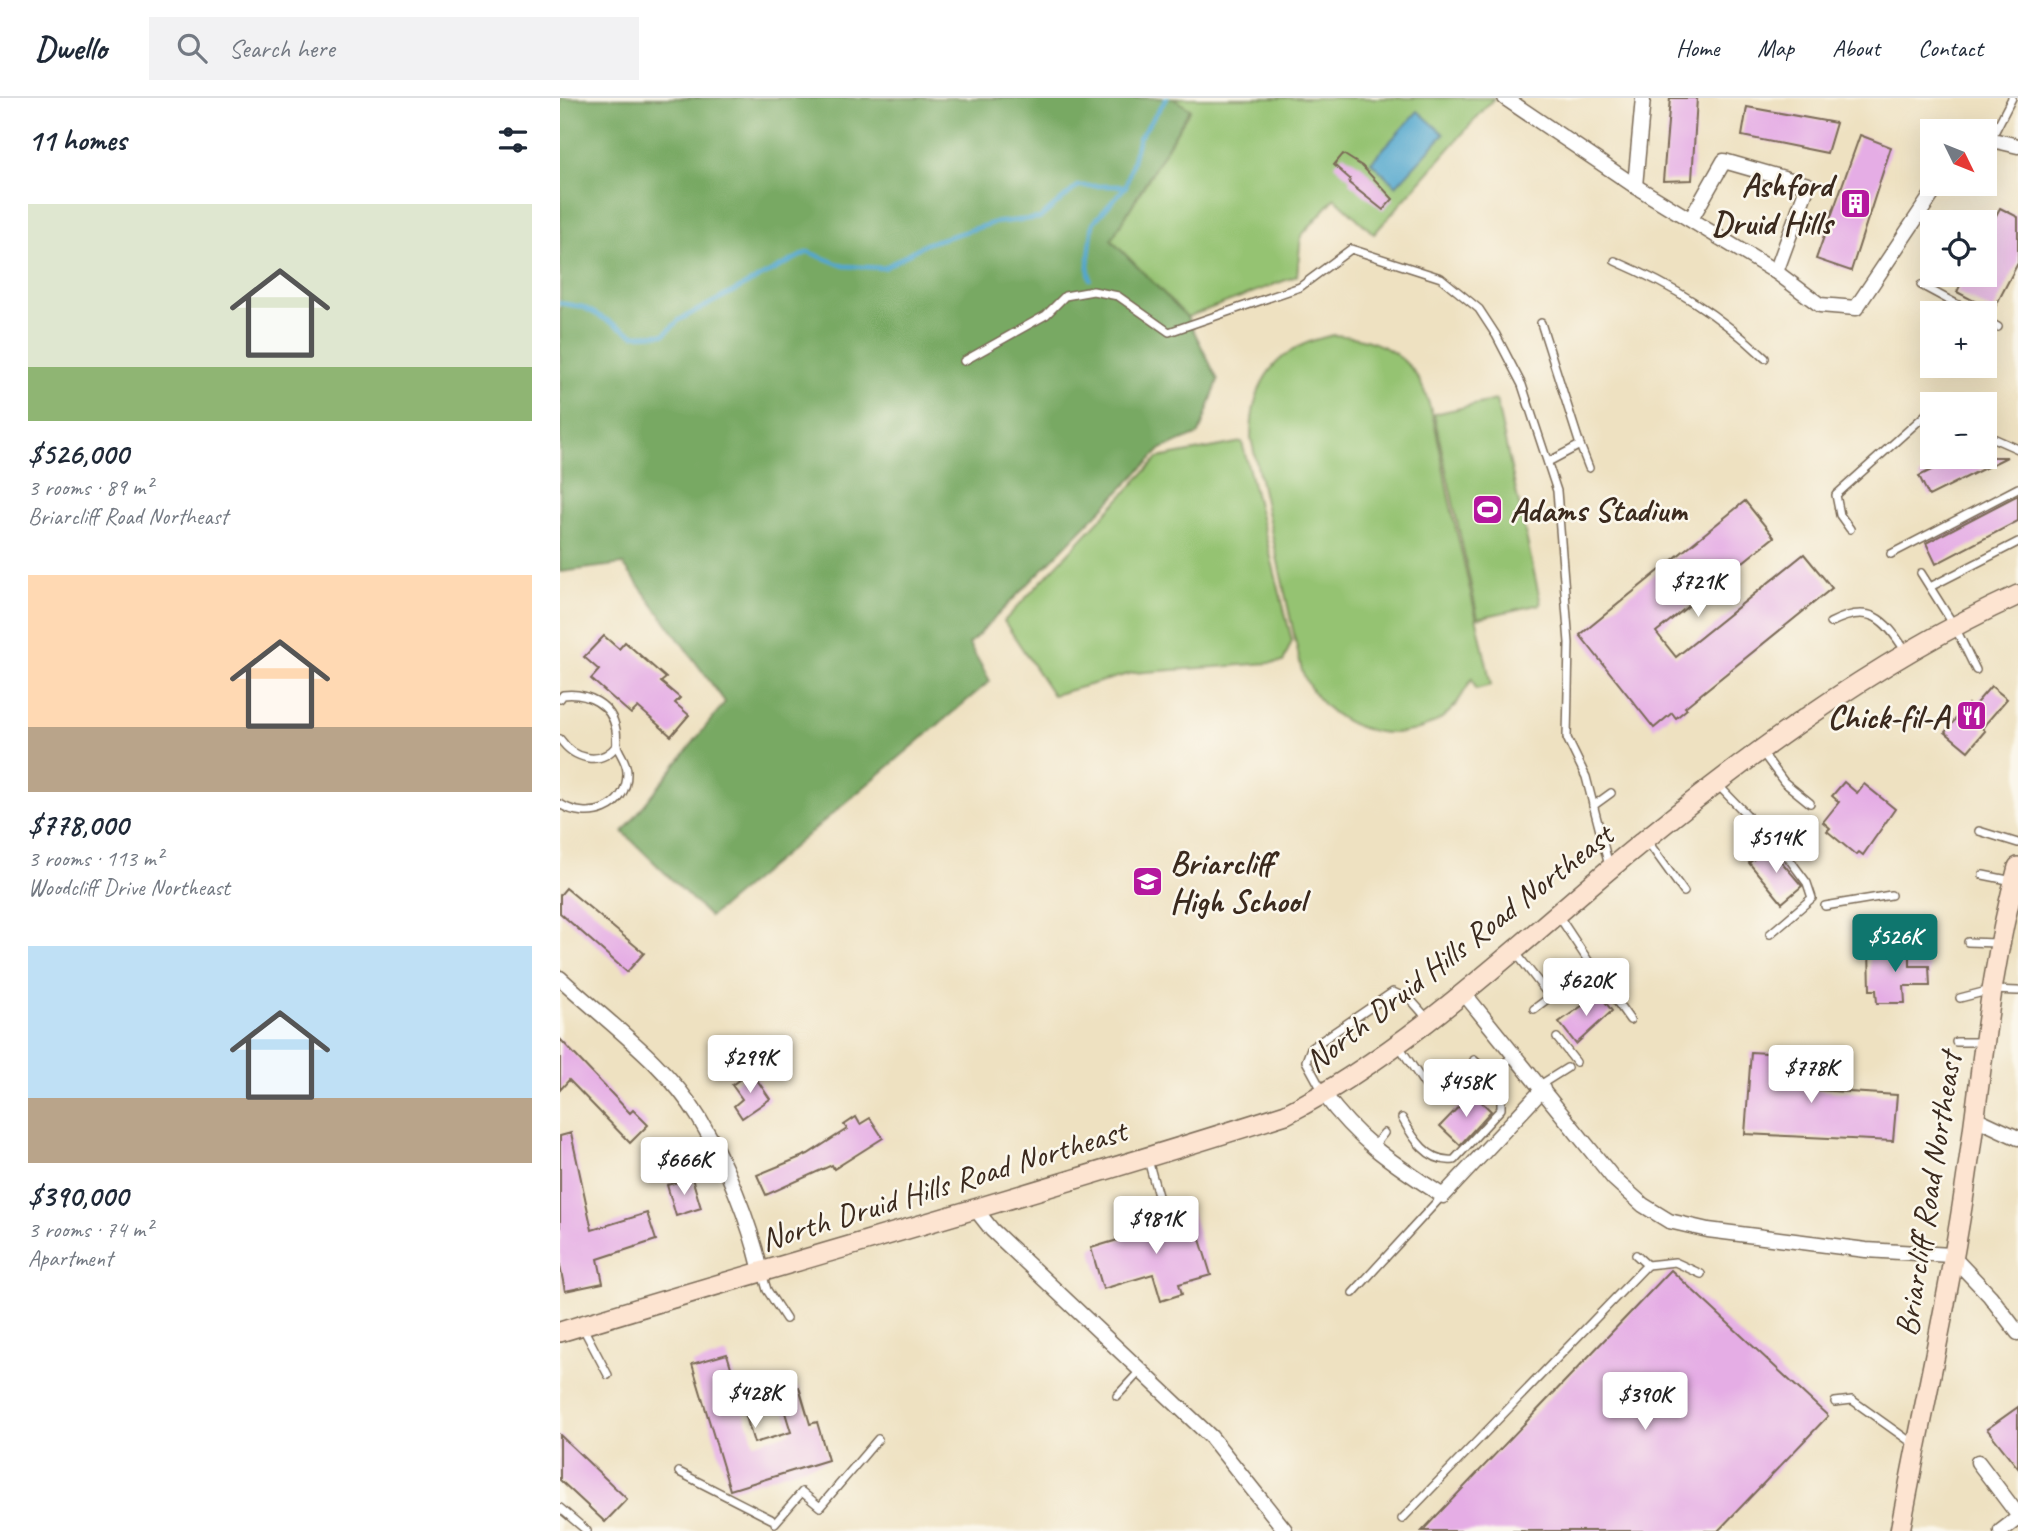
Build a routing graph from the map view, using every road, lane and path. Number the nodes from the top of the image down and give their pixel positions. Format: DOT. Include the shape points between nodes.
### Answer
graph roads {
  1 [pos="1505,98"];
  2 [pos="1643,98"];
  3 [pos="2012,99"];
  4 [pos="1997,124"];
  5 [pos="1997,141"];
  6 [pos="2018,146"];
  7 [pos="1635,186"];
  8 [pos="1931,196"];
  9 [pos="1691,219"];
  10 [pos="1615,261"];
  11 [pos="1776,272"];
  12 [pos="1925,287"];
  13 [pos="1951,301"];
  14 [pos="1541,323"];
  15 [pos="1765,358"];
  16 [pos="964,361"];
  17 [pos="1920,420"];
  18 [pos="1997,440"];
  19 [pos="1580,445"];
  20 [pos="2018,449"];
  21 [pos="1548,462"];
  22 [pos="1588,468"];
  23 [pos="2018,488"];
  24 [pos="1850,529"];
  25 [pos="2018,542"];
  26 [pos="1891,554"];
  27 [pos="1921,573"];
  28 [pos="1930,587"];
  29 [pos="2018,595"];
  30 [pos="1830,623"];
  31 [pos="1955,627"];
  32 [pos="1906,652"];
  33 [pos="1976,670"];
  34 [pos="560,699"];
  35 [pos="560,739"];
  36 [pos="617,746"];
  37 [pos="1762,752"];
  38 [pos="1718,785"];
  39 [pos="1611,793"];
  40 [pos="1810,803"];
  41 [pos="560,804"];
  42 [pos="1593,806"];
  43 [pos="1747,814"];
  44 [pos="1979,831"];
  45 [pos="1647,840"];
  46 [pos="1775,840"];
  47 [pos="2018,843"];
  48 [pos="1610,869"];
  49 [pos="1983,875"];
  50 [pos="2015,887"];
  51 [pos="1684,892"];
  52 [pos="1891,895"];
  53 [pos="1825,906"];
  54 [pos="1557,913"];
  55 [pos="1770,934"];
  56 [pos="1968,942"];
  57 [pos="1998,943"];
  58 [pos="1514,950"];
  59 [pos="1591,965"];
  60 [pos="560,978"];
  61 [pos="1991,990"];
  62 [pos="1463,992"];
  63 [pos="2018,992"];
  64 [pos="1550,997"];
  65 [pos="1960,998"];
  66 [pos="1534,1009"];
  67 [pos="1427,1019"];
  68 [pos="1630,1020"];
  69 [pos="1557,1038"];
  70 [pos="1396,1042"];
  71 [pos="1956,1042"];
  72 [pos="1983,1042"];
  73 [pos="1516,1055"];
  74 [pos="1474,1060"];
  75 [pos="1576,1062"];
  76 [pos="1567,1068"];
  77 [pos="1490,1075"];
  78 [pos="1542,1087"];
  79 [pos="1324,1094"];
  80 [pos="1431,1094"];
  81 [pos="1973,1117"];
  82 [pos="1402,1118"];
  83 [pos="1384,1133"];
  84 [pos="2018,1138"];
  85 [pos="1372,1149"];
  86 [pos="1147,1156"];
  87 [pos="1443,1196"];
  88 [pos="1162,1210"];
  89 [pos="977,1211"];
  90 [pos="1636,1255"];
  91 [pos="1951,1255"];
  92 [pos="1647,1265"];
  93 [pos="761,1271"];
  94 [pos="1701,1274"];
  95 [pos="1353,1293"];
  96 [pos="786,1319"];
  97 [pos="582,1325"];
  98 [pos="560,1332"];
  99 [pos="2018,1333"];
  100 [pos="1140,1371"];
  101 [pos="608,1375"];
  102 [pos="1117,1396"];
  103 [pos="1835,1402"];
  104 [pos="878,1439"];
  105 [pos="1916,1446"];
  106 [pos="1978,1462"];
  107 [pos="679,1472"];
  108 [pos="560,1508"];
  109 [pos="1402,1519"];
  110 [pos="2011,1522"];
  111 [pos="587,1531"];
  112 [pos="1285,1531"];
  113 [pos="1900,1531"];
  1 -- 7 [label="street"];
  2 -- 7 [label="street"];
  3 -- 4 [label="lane"];
  5 -- 6 [label="street"];
  7 -- 9 [label="street"];
  8 -- 11 [label="street" via="1856,308 1820,305"];
  9 -- 11 [label="street"];
  9 -- 11 [label="street" via="1724,161 1808,185"];
  10 -- 15 [label="lane" via="1660,280 1726,321"];
  12 -- 13 [label="lane"];
  14 -- 19 [label="lane"];
  16 -- 21 [label="lane" via="1046,316 1065,296 1093,291 1118,296 1169,332 1300,287 1351,249 1441,278 1479,309 1522,385"];
  17 -- 24 [label="lane" via="1836,495 1840,515"];
  18 -- 20 [label="lane"];
  19 -- 21 [label="lane"];
  19 -- 22 [label="lane"];
  21 -- 42 [label="lane" via="1557,491 1569,643 1567,738 1586,777"];
  23 -- 26 [label="lane"];
  25 -- 28 [label="lane"];
  27 -- 28 [label="lane"];
  28 -- 31 [label="lane"];
  29 -- 31 [label="main road, North Druid Hills Road Northeast"];
  30 -- 32 [label="lane" via="1862,612 1895,634"];
  31 -- 32 [label="main road, North Druid Hills Road Northeast"];
  31 -- 33 [label="lane"];
  32 -- 37 [label="main road, North Druid Hills Road Northeast"];
  34 -- 36 [label="lane" via="580,693 594,699 616,728"];
  35 -- 36 [label="lane" via="576,756 590,759 610,754"];
  36 -- 41 [label="lane" via="627,772 615,799 604,810 589,815"];
  37 -- 38 [label="main road, North Druid Hills Road Northeast"];
  37 -- 40 [label="lane" via="1784,782"];
  38 -- 43 [label="lane"];
  38 -- 45 [label="main road, North Druid Hills Road Northeast"];
  39 -- 42 [label="lane"];
  42 -- 48 [label="lane"];
  44 -- 47 [label="lane"];
  45 -- 48 [label="main road, North Druid Hills Road Northeast"];
  45 -- 51 [label="lane"];
  46 -- 55 [label="lane" via="1807,883 1812,898"];
  48 -- 54 [label="main road, North Druid Hills Road Northeast"];
  49 -- 50 [label="lane"];
  50 -- 57 [label="main road, Briarcliff Road Northeast"];
  52 -- 53 [label="lane"];
  54 -- 58 [label="main road, North Druid Hills Road Northeast"];
  54 -- 59 [label="lane"];
  56 -- 57 [label="lane"];
  57 -- 61 [label="main road, Briarcliff Road Northeast"];
  58 -- 62 [label="main road, North Druid Hills Road Northeast"];
  58 -- 64 [label="lane"];
  59 -- 64 [label="lane"];
  59 -- 68 [label="lane"];
  60 -- 93 [label="street" via="662,1072 698,1117 734,1191"];
  61 -- 63 [label="lane"];
  61 -- 65 [label="lane"];
  61 -- 72 [label="main road, Briarcliff Road Northeast"];
  62 -- 67 [label="main road, North Druid Hills Road Northeast"];
  62 -- 73 [label="street"];
  64 -- 66 [label="lane"];
  67 -- 70 [label="main road, North Druid Hills Road Northeast"];
  67 -- 79 [label="lane" via="1411,1000 1393,992 1311,1048 1306,1061"];
  69 -- 75 [label="lane"];
  70 -- 79 [label="main road, North Druid Hills Road Northeast"];
  70 -- 80 [label="lane"];
  71 -- 72 [label="lane"];
  72 -- 81 [label="main road, Briarcliff Road Northeast"];
  73 -- 77 [label="lane"];
  73 -- 78 [label="street"];
  74 -- 77 [label="lane"];
  76 -- 78 [label="lane"];
  77 -- 82 [label="lane" via="1501,1096 1501,1109 1454,1160 1436,1158 1425,1150"];
  78 -- 87 [label="street"];
  78 -- 91 [label="street" via="1614,1179 1669,1221 1853,1248"];
  79 -- 85 [label="street"];
  79 -- 86 [label="main road, North Druid Hills Road Northeast" via="1286,1114"];
  81 -- 84 [label="street"];
  81 -- 91 [label="main road, Briarcliff Road Northeast"];
  83 -- 85 [label="lane"];
  85 -- 87 [label="street"];
  86 -- 88 [label="lane"];
  86 -- 89 [label="main road, North Druid Hills Road Northeast"];
  87 -- 95 [label="lane"];
  89 -- 93 [label="main road, North Druid Hills Road Northeast"];
  89 -- 100 [label="street"];
  90 -- 92 [label="lane"];
  91 -- 99 [label="street"];
  91 -- 105 [label="main road, Briarcliff Road Northeast"];
  92 -- 94 [label="lane" via="1675,1262"];
  92 -- 109 [label="lane"];
  93 -- 96 [label="lane"];
  93 -- 97 [label="main road, North Druid Hills Road Northeast"];
  97 -- 98 [label="main road, North Druid Hills Road Northeast"];
  97 -- 101 [label="lane"];
  100 -- 102 [label="lane"];
  100 -- 112 [label="street" via="1210,1437"];
  103 -- 105 [label="lane" via="1852,1400"];
  104 -- 107 [label="lane" via="820,1507 802,1492 773,1521"];
  105 -- 113 [label="main road, Briarcliff Road Northeast"];
  106 -- 110 [label="street"];
  108 -- 111 [label="lane"];
}
